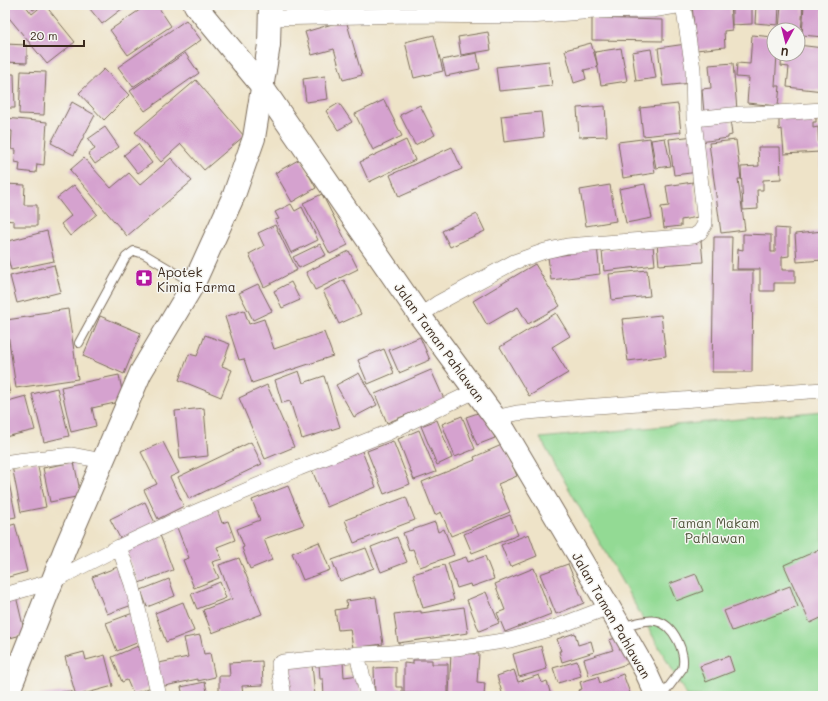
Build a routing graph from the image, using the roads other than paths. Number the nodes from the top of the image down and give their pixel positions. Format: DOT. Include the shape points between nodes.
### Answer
graph roads {
  1 [pos="196,5"];
  2 [pos="683,5"];
  3 [pos="270,11"];
  4 [pos="261,84"];
  5 [pos="823,110"];
  6 [pos="694,119"];
  7 [pos="194,283"];
  8 [pos="420,316"];
  9 [pos="79,343"];
  10 [pos="823,390"];
  11 [pos="475,391"];
  12 [pos="495,418"];
  13 [pos="103,461"];
  14 [pos="5,463"];
  15 [pos="119,546"];
  16 [pos="53,581"];
  17 [pos="5,595"];
  18 [pos="609,607"];
  19 [pos="619,628"];
  20 [pos="360,654"];
  21 [pos="7,696"];
  22 [pos="159,696"];
  23 [pos="284,696"];
  24 [pos="368,696"];
  25 [pos="657,696"];
  26 [pos="662,696"];
  1 -- 4 [label="main road, Jalan Taman Pahlawan"];
  2 -- 3 [label="street" via="652,10 530,16 410,16"];
  2 -- 6 [label="street" via="693,69"];
  3 -- 4 [label="main road" via="268,45"];
  4 -- 7 [label="main road" via="254,138 234,195"];
  4 -- 8 [label="main road, Jalan Taman Pahlawan"];
  5 -- 6 [label="street"];
  6 -- 8 [label="street" via="705,224 700,232 694,236 567,246 545,251 514,262 438,303"];
  7 -- 9 [label="lane" via="144,254 134,251 126,257"];
  7 -- 13 [label="main road" via="141,372"];
  8 -- 11 [label="main road, Jalan Taman Pahlawan"];
  10 -- 12 [label="street" via="583,407 517,413"];
  11 -- 12 [label="main road, Jalan Taman Pahlawan"];
  11 -- 15 [label="street" via="388,432"];
  12 -- 18 [label="main road, Jalan Taman Pahlawan"];
  13 -- 14 [label="street" via="72,455"];
  13 -- 16 [label="main road"];
  15 -- 16 [label="street"];
  15 -- 22 [label="street" via="132,584"];
  16 -- 17 [label="street"];
  16 -- 21 [label="main road"];
  18 -- 19 [label="main road, Jalan Taman Pahlawan"];
  18 -- 20 [label="street" via="556,627 510,640 456,648"];
  19 -- 25 [label="main road, Jalan Taman Pahlawan"];
  19 -- 26 [label="lane" via="634,623 656,621 671,630 678,640 684,664"];
  20 -- 23 [label="street" via="283,662 280,664 280,674"];
  20 -- 24 [label="street" via="359,663"];
}
